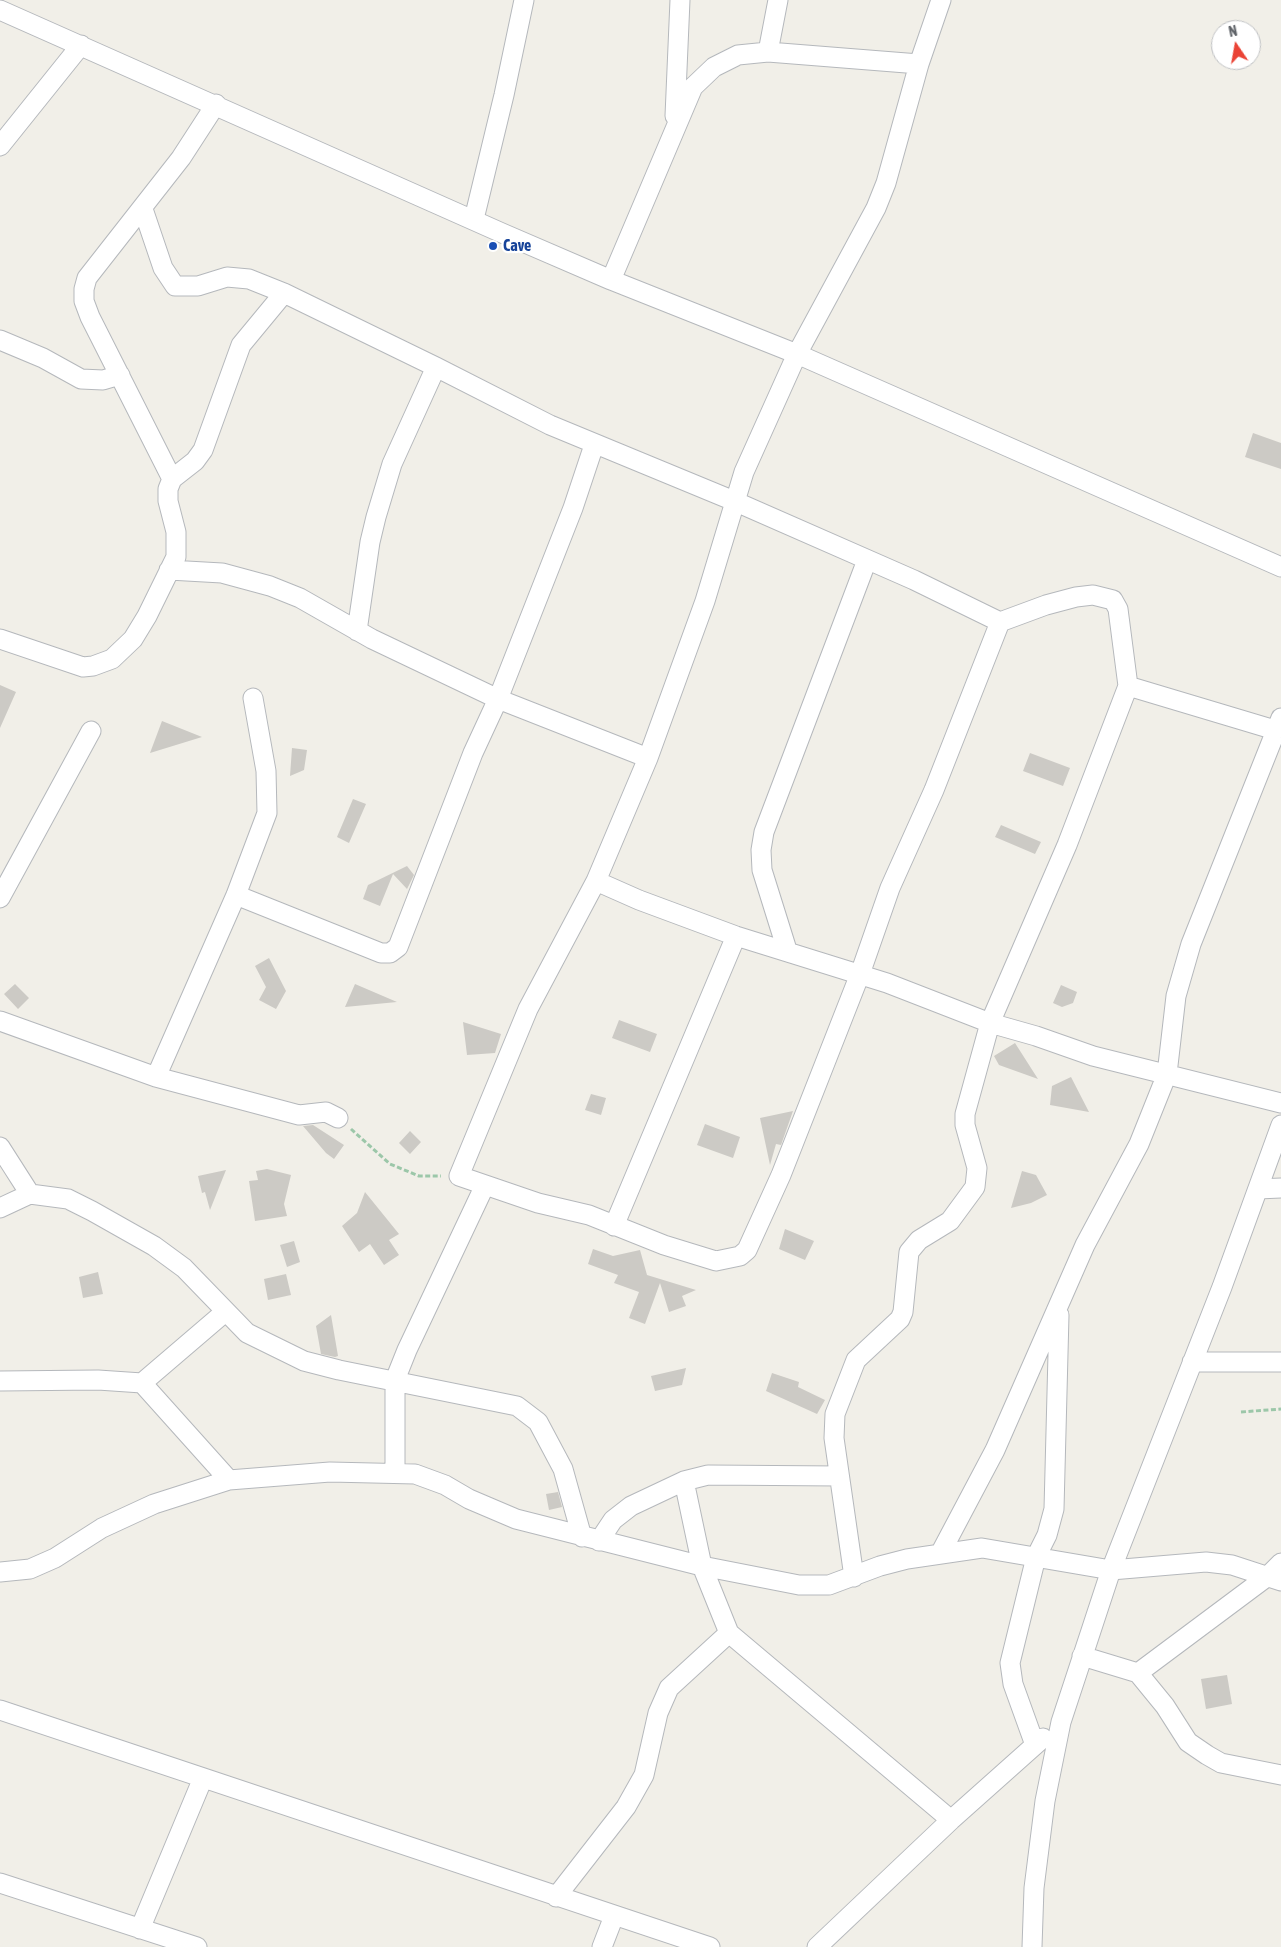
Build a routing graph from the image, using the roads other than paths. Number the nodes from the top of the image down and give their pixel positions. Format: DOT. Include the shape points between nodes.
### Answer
graph roads {
  1 [pos="524,0"];
  2 [pos="680,0"];
  3 [pos="778,0"];
  4 [pos="941,0"];
  5 [pos="0,10"];
  6 [pos="81,45"];
  7 [pos="768,52"];
  8 [pos="919,64"];
  9 [pos="216,104"];
  10 [pos="675,126"];
  11 [pos="0,146"];
  12 [pos="143,209"];
  13 [pos="474,219"];
  14 [pos="611,280"];
  15 [pos="284,293"];
  16 [pos="0,340"];
  17 [pos="797,354"];
  18 [pos="436,367"];
  19 [pos="120,375"];
  20 [pos="594,445"];
  21 [pos="172,479"];
  22 [pos="734,501"];
  23 [pos="867,560"];
  24 [pos="1281,567"];
  25 [pos="169,570"];
  26 [pos="1000,622"];
  27 [pos="357,631"];
  28 [pos="0,639"];
  29 [pos="1128,686"];
  30 [pos="253,698"];
  31 [pos="498,699"];
  32 [pos="1278,724"];
  33 [pos="91,731"];
  34 [pos="648,758"];
  35 [pos="596,881"];
  36 [pos="236,895"];
  37 [pos="0,898"];
  38 [pos="736,936"];
  39 [pos="787,950"];
  40 [pos="860,974"];
  41 [pos="0,1021"];
  42 [pos="990,1023"];
  43 [pos="1167,1074"];
  44 [pos="156,1077"];
  45 [pos="1281,1103"];
  46 [pos="338,1118"];
  47 [pos="1281,1125"];
  48 [pos="0,1147"];
  49 [pos="486,1185"];
  50 [pos="1281,1188"];
  51 [pos="1258,1189"];
  52 [pos="30,1194"];
  53 [pos="0,1208"];
  54 [pos="614,1226"];
  55 [pos="1059,1304"];
  56 [pos="224,1312"];
  57 [pos="1192,1362"];
  58 [pos="1281,1362"];
  59 [pos="395,1380"];
  60 [pos="0,1381"];
  61 [pos="142,1383"];
  62 [pos="395,1473"];
  63 [pos="839,1476"];
  64 [pos="229,1480"];
  65 [pos="684,1481"];
  66 [pos="590,1539"];
  67 [pos="940,1554"];
  68 [pos="1036,1557"];
  69 [pos="702,1566"];
  70 [pos="1111,1570"];
  71 [pos="0,1572"];
  72 [pos="1277,1573"];
  73 [pos="854,1577"];
  74 [pos="729,1633"];
  75 [pos="1082,1656"];
  76 [pos="1138,1673"];
  77 [pos="0,1710"];
  78 [pos="1061,1722"];
  79 [pos="1035,1745"];
  80 [pos="1281,1775"];
  81 [pos="203,1778"];
  82 [pos="952,1820"];
  83 [pos="0,1883"];
  84 [pos="556,1896"];
  85 [pos="614,1916"];
  86 [pos="140,1929"];
  87 [pos="197,1947"];
  88 [pos="602,1947"];
  89 [pos="710,1947"];
  90 [pos="817,1947"];
  91 [pos="1032,1947"];
  1 -- 13 [label="street"];
  2 -- 10 [label="street"];
  3 -- 7 [label="street"];
  4 -- 8 [label="street"];
  5 -- 6 [label="street"];
  6 -- 9 [label="street"];
  6 -- 11 [label="street"];
  7 -- 8 [label="street"];
  7 -- 10 [label="street" via="738,55 714,67 693,87"];
  8 -- 17 [label="street" via="876,208"];
  9 -- 12 [label="street"];
  9 -- 13 [label="street"];
  10 -- 14 [label="street"];
  12 -- 15 [label="street" via="164,268 175,286 198,286 237,277"];
  12 -- 19 [label="street" via="87,278 84,289 84,301 90,317"];
  13 -- 14 [label="street"];
  14 -- 17 [label="street"];
  15 -- 18 [label="street"];
  15 -- 21 [label="street" via="241,345 203,450"];
  16 -- 19 [label="street" via="81,379 103,380"];
  17 -- 22 [label="street"];
  17 -- 24 [label="street"];
  18 -- 20 [label="street"];
  18 -- 27 [label="street" via="392,464 376,517"];
  19 -- 21 [label="street"];
  20 -- 22 [label="street"];
  20 -- 31 [label="street" via="573,508"];
  21 -- 25 [label="street" via="168,501 177,545 176,557"];
  22 -- 23 [label="street"];
  22 -- 34 [label="street" via="705,601"];
  23 -- 26 [label="street"];
  23 -- 39 [label="street" via="764,832 762,870"];
  25 -- 27 [label="street" via="222,573 249,579 300,598"];
  25 -- 28 [label="street" via="133,639 104,663 84,667"];
  26 -- 29 [label="street" via="1076,597 1093,595 1113,600 1118,610"];
  26 -- 40 [label="street" via="934,790 890,888"];
  27 -- 31 [label="street"];
  29 -- 32 [label="street"];
  29 -- 42 [label="street" via="1067,845"];
  30 -- 36 [label="street" via="266,771 268,806"];
  31 -- 34 [label="street"];
  31 -- 36 [label="street" via="473,753 398,948 381,953"];
  32 -- 43 [label="street" via="1181,974"];
  33 -- 37 [label="street"];
  34 -- 35 [label="street"];
  35 -- 38 [label="street"];
  35 -- 49 [label="street" via="528,1009 459,1176"];
  36 -- 44 [label="street"];
  38 -- 39 [label="street"];
  38 -- 54 [label="street"];
  39 -- 40 [label="street"];
  40 -- 42 [label="street"];
  40 -- 54 [label="street" via="781,1175 747,1250 734,1258 716,1261"];
  41 -- 44 [label="street"];
  42 -- 43 [label="street" via="1093,1056"];
  42 -- 63 [label="street" via="965,1114 977,1168 975,1187 950,1221 919,1240 909,1252 900,1319 856,1360 835,1414 834,1438"];
  43 -- 45 [label="street"];
  43 -- 55 [label="street" via="1139,1144 1085,1245"];
  44 -- 46 [label="street" via="299,1115 326,1112"];
  47 -- 51 [label="street"];
  48 -- 52 [label="street"];
  49 -- 54 [label="street" via="538,1203 589,1215"];
  49 -- 59 [label="street"];
  50 -- 51 [label="street"];
  51 -- 57 [label="street"];
  52 -- 53 [label="street"];
  52 -- 56 [label="street" via="68,1199 154,1246 184,1268"];
  55 -- 67 [label="street" via="996,1450"];
  55 -- 68 [label="street" via="1054,1509 1047,1535"];
  56 -- 59 [label="street" via="247,1334 304,1361"];
  56 -- 61 [label="street"];
  57 -- 58 [label="street"];
  57 -- 70 [label="street"];
  59 -- 62 [label="street"];
  59 -- 66 [label="street" via="517,1406 538,1422 563,1469"];
  60 -- 61 [label="street"];
  61 -- 64 [label="street"];
  62 -- 64 [label="street" via="330,1472"];
  62 -- 66 [label="street" via="415,1474 445,1484 469,1499 516,1519"];
  63 -- 65 [label="street" via="708,1474"];
  63 -- 73 [label="street"];
  64 -- 71 [label="street" via="154,1504 110,1524 55,1558 30,1569"];
  65 -- 66 [label="street" via="631,1506"];
  65 -- 69 [label="street"];
  66 -- 69 [label="street"];
  67 -- 68 [label="street" via="982,1548"];
  67 -- 73 [label="street" via="880,1566"];
  68 -- 70 [label="street"];
  68 -- 79 [label="street" via="1010,1663 1012,1684"];
  69 -- 73 [label="street" via="799,1585 829,1586"];
  69 -- 74 [label="street"];
  70 -- 72 [label="street" via="1206,1562"];
  70 -- 75 [label="street"];
  72 -- 76 [label="street"];
  74 -- 82 [label="street"];
  74 -- 84 [label="street" via="669,1688 658,1713 644,1775 626,1807"];
  75 -- 76 [label="street"];
  75 -- 78 [label="street"];
  76 -- 80 [label="street" via="1188,1742 1221,1763"];
  77 -- 81 [label="street"];
  78 -- 79 [label="street"];
  78 -- 91 [label="street" via="1045,1801 1036,1869"];
  79 -- 82 [label="street"];
  81 -- 84 [label="street"];
  81 -- 86 [label="street"];
  82 -- 90 [label="street"];
  83 -- 86 [label="street"];
  84 -- 85 [label="street"];
  85 -- 88 [label="street"];
  85 -- 89 [label="street"];
  86 -- 87 [label="street"];
}
